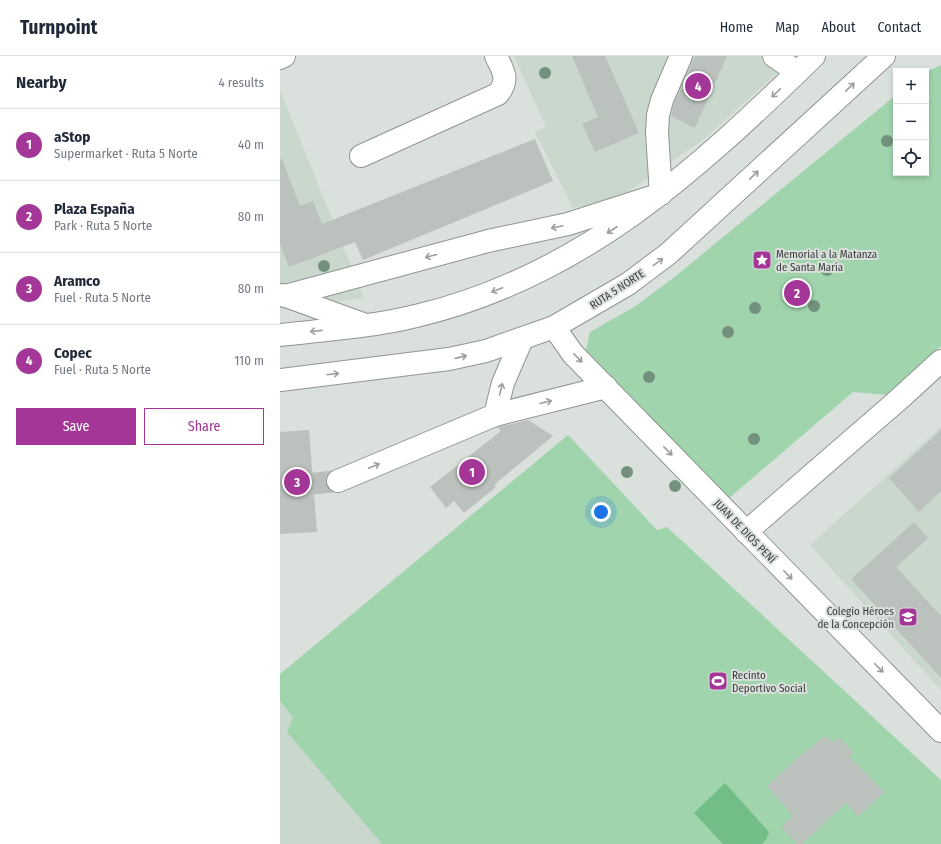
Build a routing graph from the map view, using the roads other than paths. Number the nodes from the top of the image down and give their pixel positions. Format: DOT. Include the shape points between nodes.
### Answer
graph roads {
  1 [pos="284,56"];
  2 [pos="496,56"];
  3 [pos="680,56"];
  4 [pos="774,56"];
  5 [pos="814,56"];
  6 [pos="280,58"];
  7 [pos="884,59"];
  8 [pos="797,72"];
  9 [pos="361,156"];
  10 [pos="661,194"];
  11 [pos="283,295"];
  12 [pos="368,326"];
  13 [pos="554,327"];
  14 [pos="280,335"];
  15 [pos="522,339"];
  16 [pos="941,361"];
  17 [pos="280,380"];
  18 [pos="606,387"];
  19 [pos="495,415"];
  20 [pos="338,481"];
  21 [pos="746,532"];
  22 [pos="941,731"];
  1 -- 6 [label="main road"];
  2 -- 9 [label="main road" via="505,76 503,88 498,94"];
  3 -- 10 [label="main road" via="658,115"];
  4 -- 8 [label="main road"];
  5 -- 8 [label="main road"];
  13 -- 7 [label="main road, RUTA 5 NORTE, one-way" via="628,284 668,254"];
  8 -- 10 [label="main road, one-way" via="716,148"];
  10 -- 11 [label="main road, one-way" via="568,224 488,241"];
  10 -- 12 [label="main road, one-way" via="582,249 508,286 462,303"];
  11 -- 12 [label="main road"];
  12 -- 14 [label="main road, one-way"];
  13 -- 15 [label="main road, RUTA 5 NORTE"];
  13 -- 18 [label="main road, JUAN DE DIOS PENÍ, one-way" via="573,354"];
  17 -- 15 [label="main road, RUTA 5 NORTE, one-way" via="449,360"];
  19 -- 15 [label="main road, one-way" via="503,383"];
  16 -- 21 [label="main road"];
  19 -- 18 [label="main road, one-way"];
  18 -- 21 [label="main road, JUAN DE DIOS PENÍ, one-way"];
  20 -- 19 [label="main road, one-way"];
  21 -- 22 [label="main road, JUAN DE DIOS PENÍ, one-way"];
}
